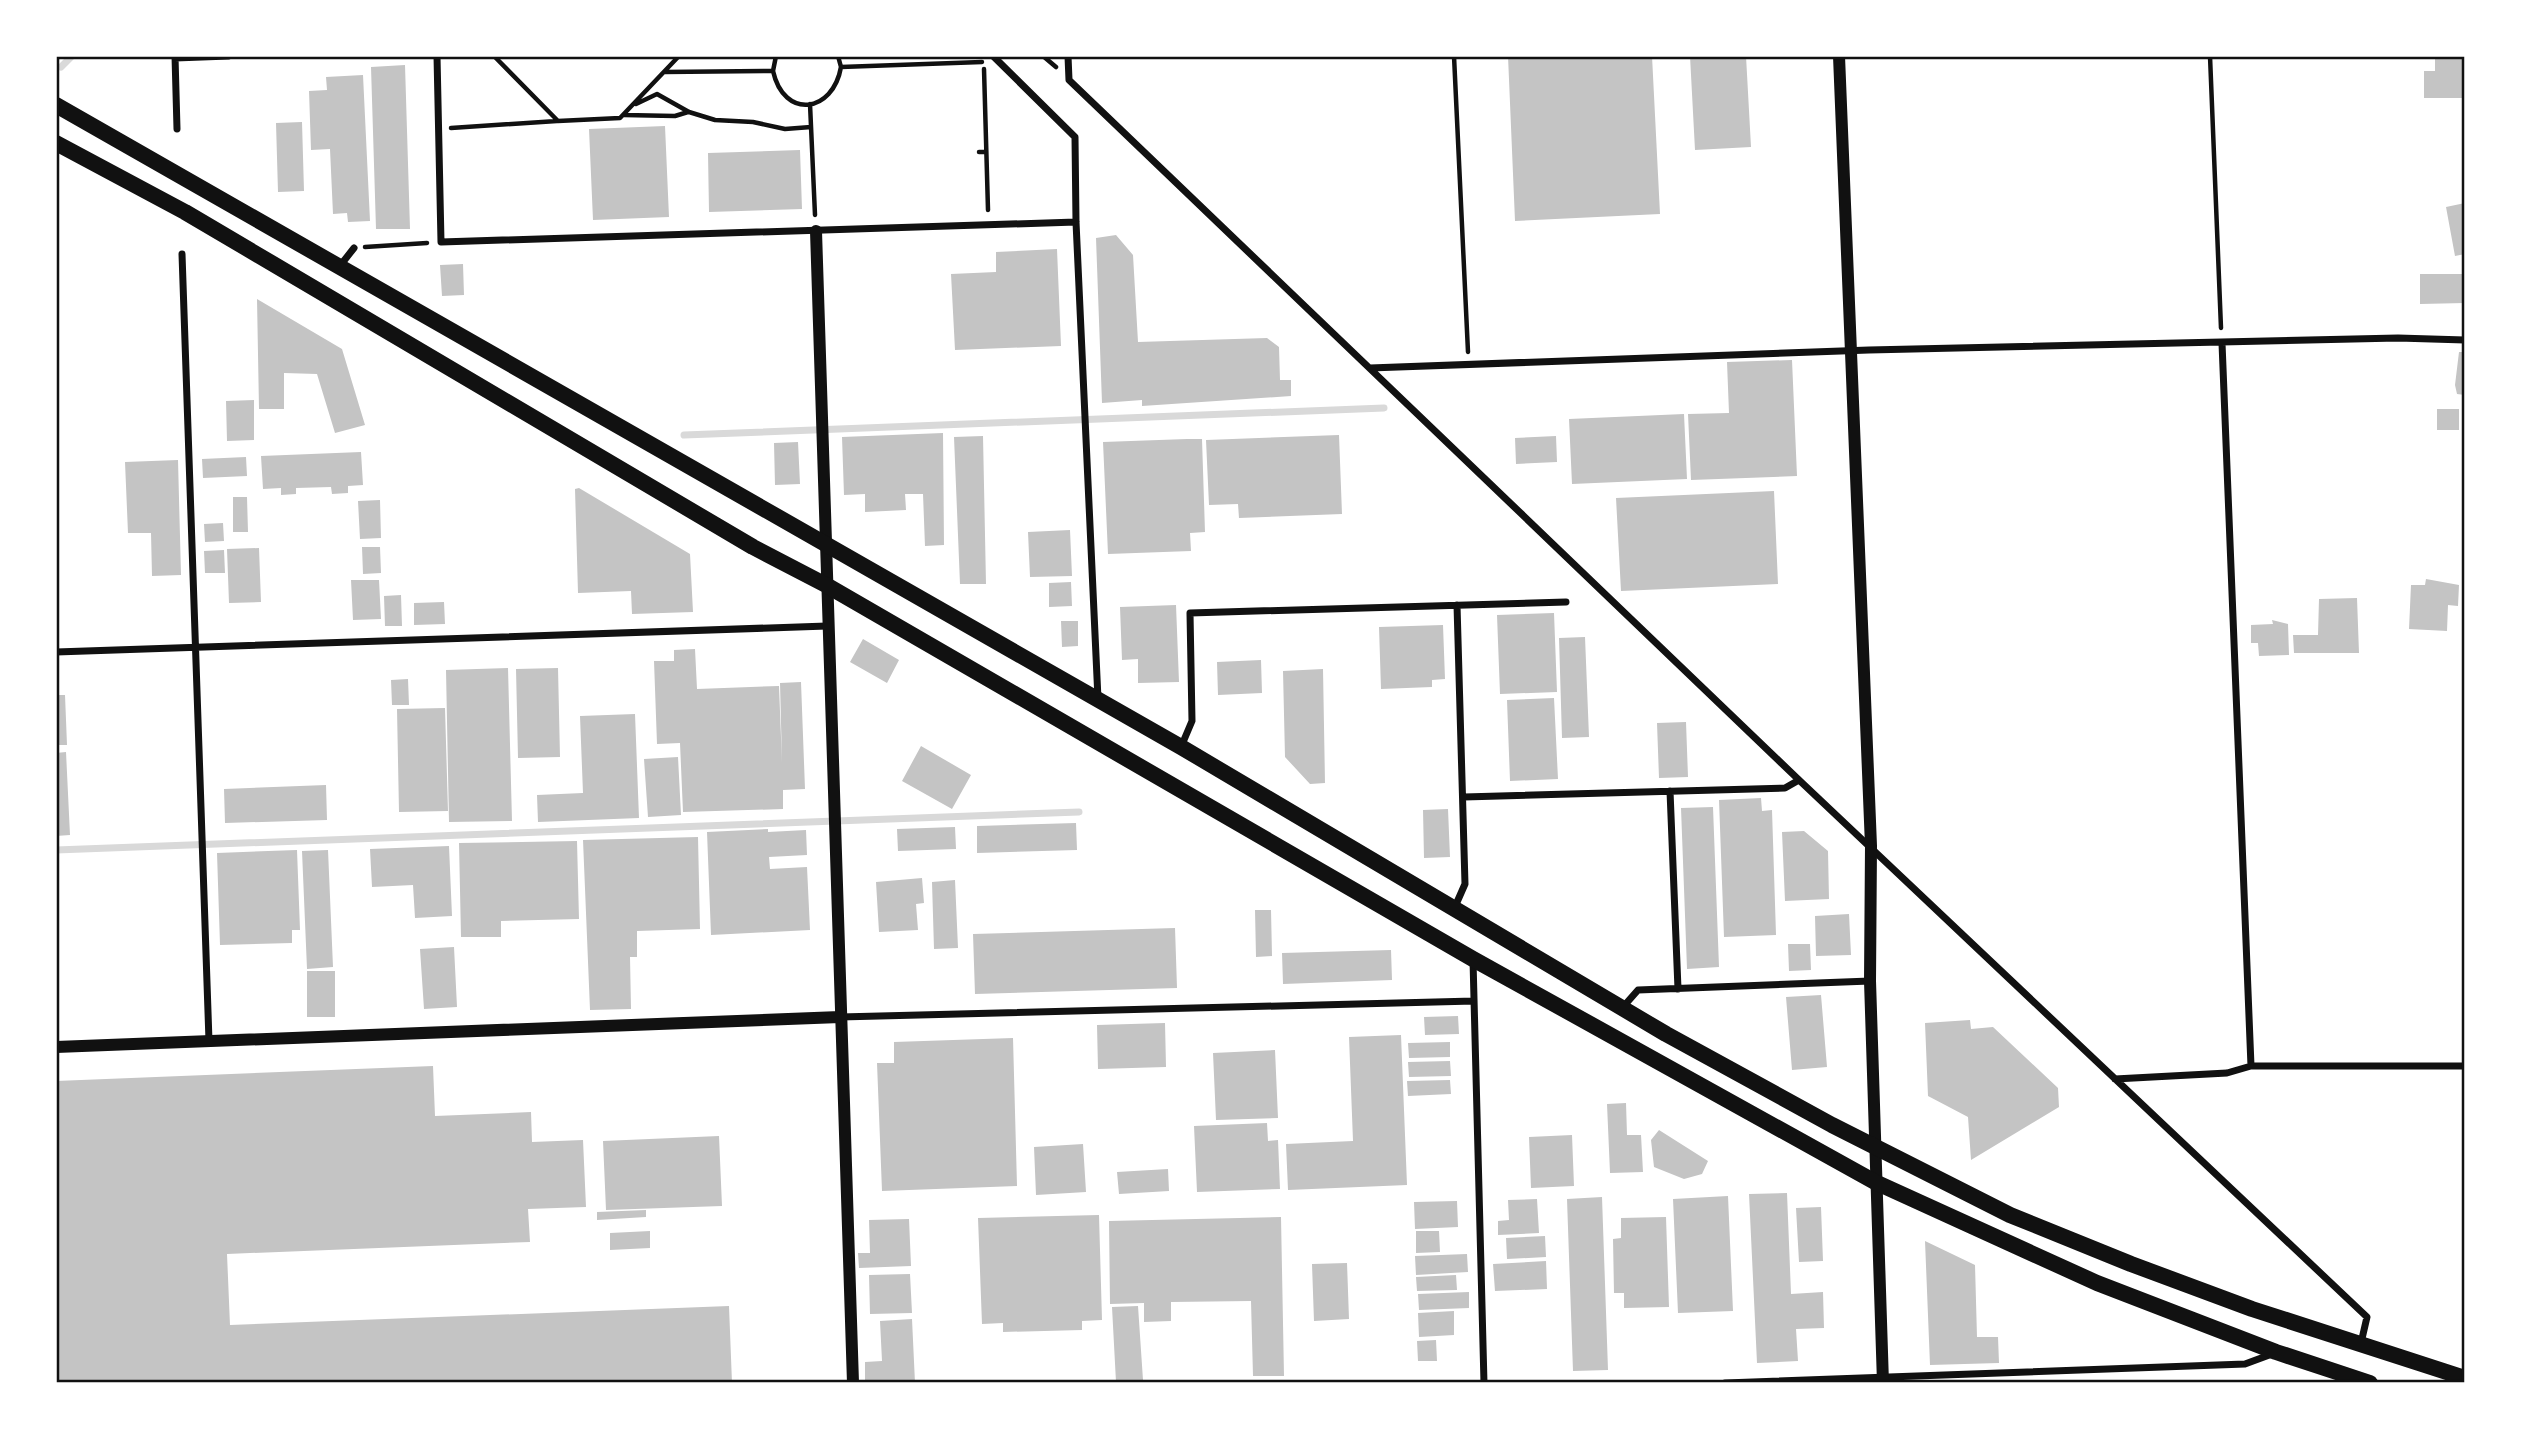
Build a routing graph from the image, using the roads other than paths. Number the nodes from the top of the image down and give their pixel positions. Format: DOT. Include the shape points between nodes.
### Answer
graph roads {
  1 [pos="229,56"];
  2 [pos="438,56"];
  3 [pos="993,56"];
  4 [pos="1068,56"];
  5 [pos="1839,56"];
  6 [pos="175,57"];
  7 [pos="56,106"];
  8 [pos="177,129"];
  9 [pos="56,143"];
  10 [pos="1076,222"];
  11 [pos="816,231"];
  12 [pos="354,248"];
  13 [pos="182,254"];
  14 [pos="338,267"];
  15 [pos="2465,340"];
  16 [pos="2221,343"];
  17 [pos="1851,351"];
  18 [pos="1370,368"];
  19 [pos="825,544"];
  20 [pos="826,585"];
  21 [pos="1566,602"];
  22 [pos="1457,605"];
  23 [pos="827,626"];
  24 [pos="195,647"];
  25 [pos="56,652"];
  26 [pos="1098,702"];
  27 [pos="1181,747"];
  28 [pos="1799,780"];
  29 [pos="1670,791"];
  30 [pos="1464,797"];
  31 [pos="1871,846"];
  32 [pos="1453,909"];
  33 [pos="1473,959"];
  34 [pos="1870,981"];
  35 [pos="1678,989"];
  36 [pos="1474,1001"];
  37 [pos="1622,1009"];
  38 [pos="840,1017"];
  39 [pos="209,1041"];
  40 [pos="56,1047"];
  41 [pos="2251,1066"];
  42 [pos="2465,1066"];
  43 [pos="2115,1079"];
  44 [pos="1874,1146"];
  45 [pos="1875,1182"];
  46 [pos="2360,1346"];
  47 [pos="2276,1352"];
  48 [pos="2465,1378"];
  49 [pos="1883,1380"];
  50 [pos="853,1383"];
  51 [pos="1484,1383"];
  52 [pos="1726,1383"];
  53 [pos="2370,1383"];
  1 -- 6 [label="street"];
  2 -- 11 [label="street" via="441,242"];
  3 -- 10 [label="street" via="1075,136"];
  4 -- 18 [label="street" via="1069,80"];
  5 -- 17 [label="street"];
  6 -- 8 [label="street"];
  7 -- 14 [label="highway"];
  9 -- 20 [label="highway" via="185,212 753,547"];
  10 -- 11 [label="street"];
  10 -- 26 [label="street"];
  11 -- 19 [label="street"];
  12 -- 14 [label="street"];
  13 -- 24 [label="street"];
  14 -- 19 [label="highway"];
  15 -- 16 [label="street"];
  16 -- 17 [label="street"];
  16 -- 41 [label="street"];
  17 -- 18 [label="street"];
  17 -- 31 [label="street"];
  18 -- 28 [label="street"];
  19 -- 20 [label="street"];
  19 -- 26 [label="highway"];
  20 -- 23 [label="street"];
  20 -- 33 [label="highway"];
  21 -- 22 [label="street"];
  22 -- 27 [label="street" via="1190,613 1192,721"];
  22 -- 30 [label="street"];
  23 -- 24 [label="street"];
  23 -- 38 [label="street"];
  24 -- 25 [label="street"];
  24 -- 39 [label="street"];
  26 -- 27 [label="highway"];
  27 -- 32 [label="highway"];
  28 -- 29 [label="street" via="1785,788"];
  28 -- 31 [label="street"];
  29 -- 30 [label="street"];
  29 -- 35 [label="street"];
  30 -- 32 [label="street" via="1465,884"];
  31 -- 34 [label="street"];
  31 -- 43 [label="street"];
  32 -- 37 [label="highway"];
  33 -- 36 [label="street"];
  33 -- 45 [label="highway"];
  34 -- 35 [label="street"];
  34 -- 44 [label="street"];
  35 -- 37 [label="street" via="1638,990"];
  36 -- 38 [label="street"];
  36 -- 51 [label="street"];
  37 -- 44 [label="highway"];
  38 -- 39 [label="street"];
  38 -- 50 [label="street"];
  39 -- 40 [label="street"];
  41 -- 42 [label="street"];
  41 -- 43 [label="street" via="2227,1073"];
  43 -- 46 [label="street" via="2367,1317"];
  44 -- 45 [label="street"];
  44 -- 46 [label="highway" via="2010,1215"];
  45 -- 47 [label="highway" via="2097,1283"];
  45 -- 49 [label="street"];
  46 -- 48 [label="highway"];
  47 -- 49 [label="street" via="2245,1364"];
  47 -- 53 [label="highway"];
  49 -- 52 [label="street"];
}
